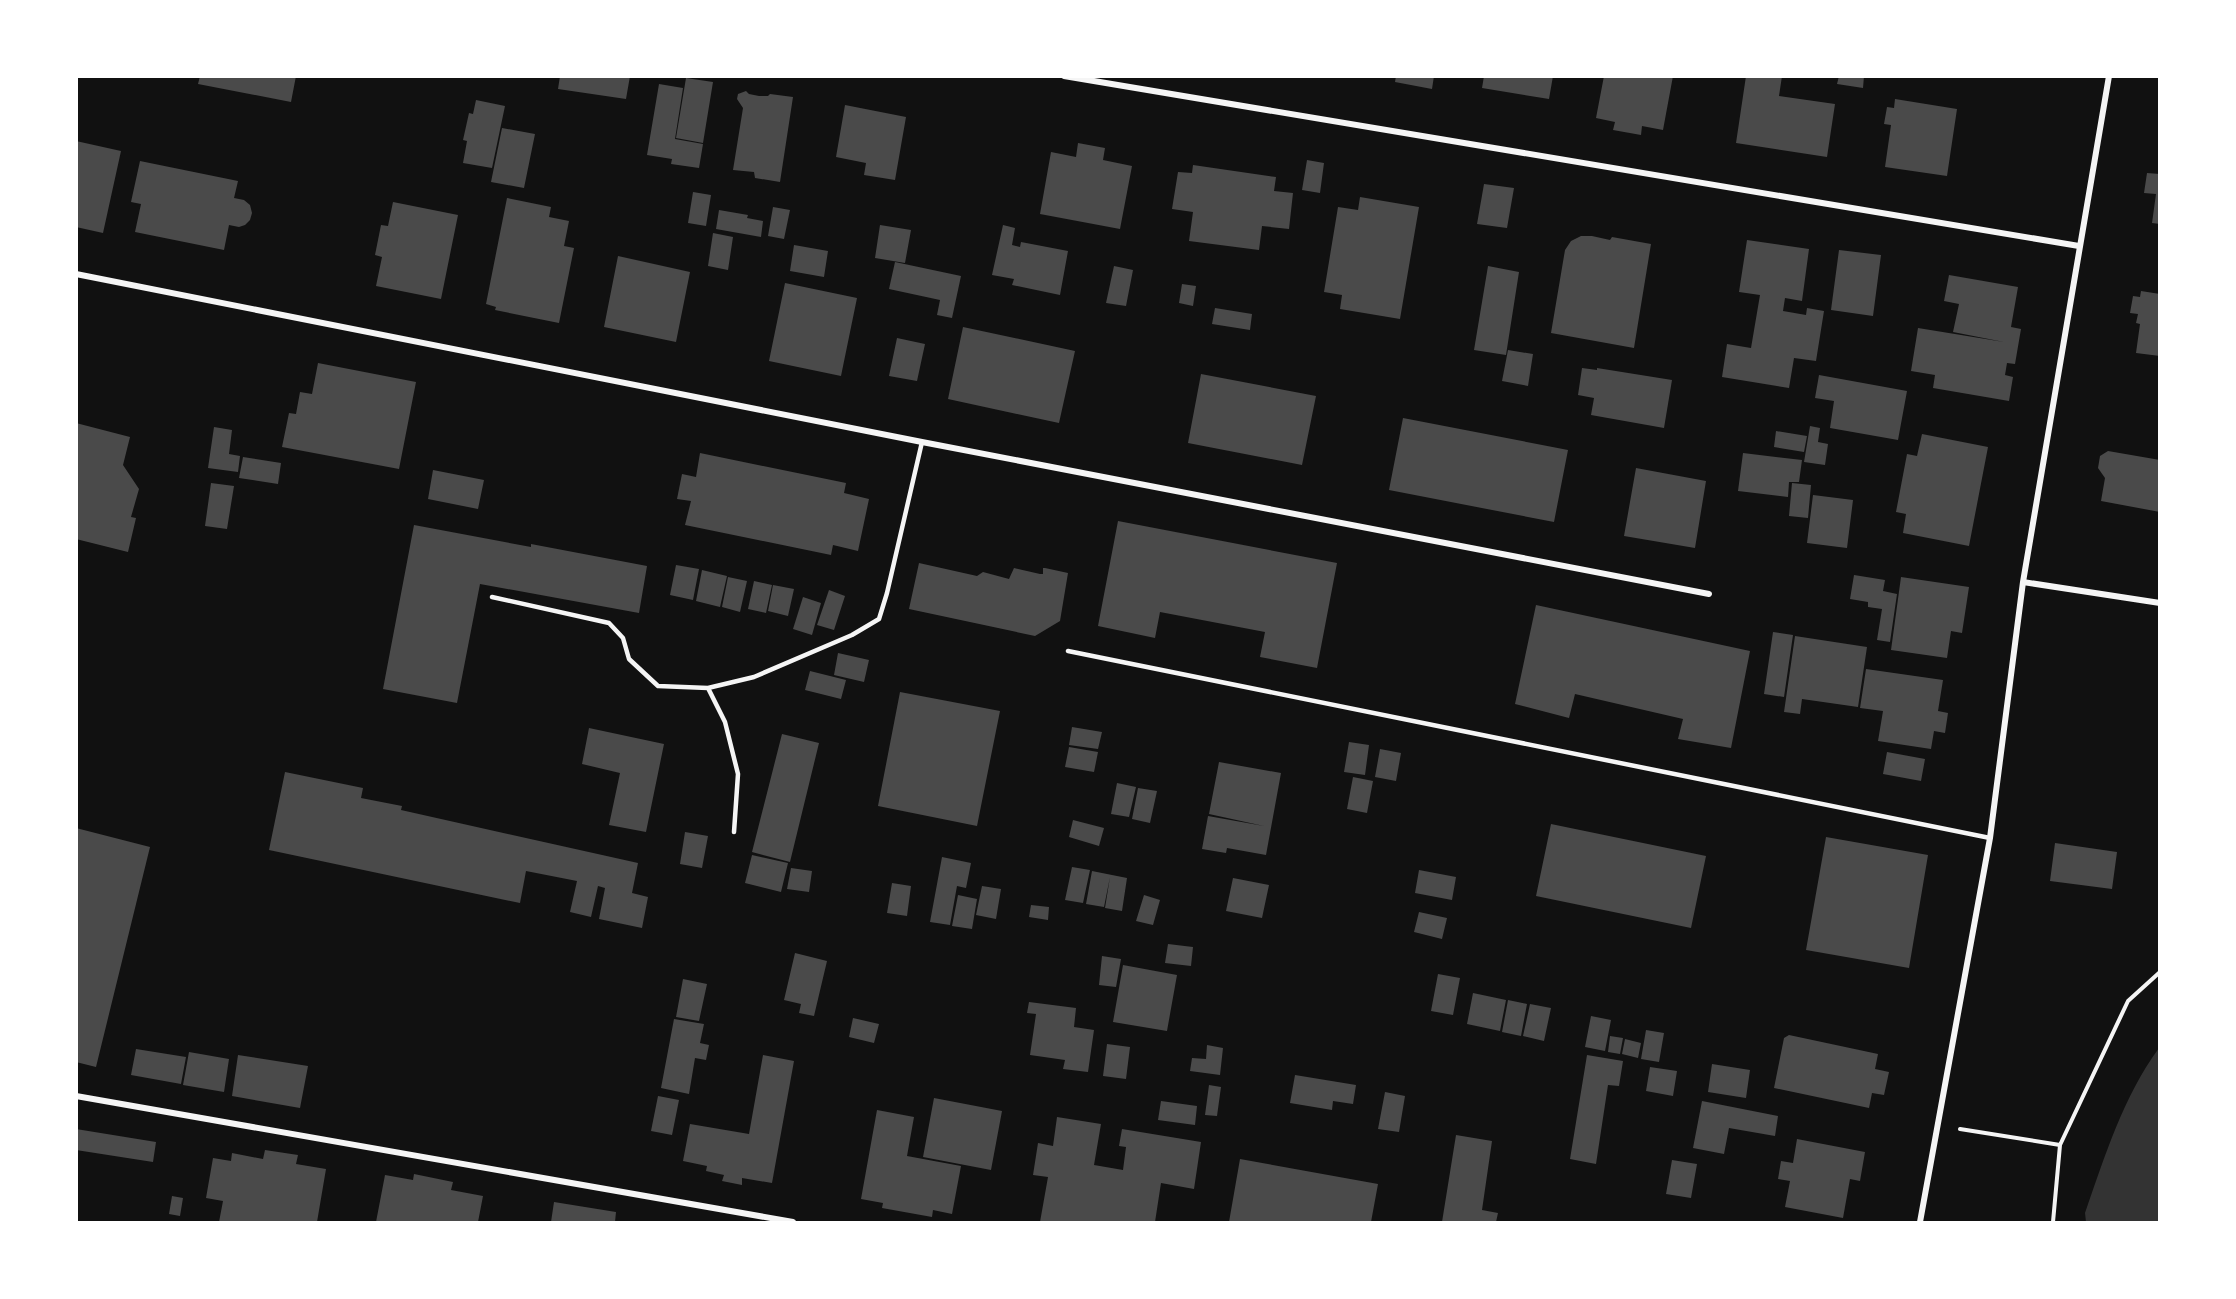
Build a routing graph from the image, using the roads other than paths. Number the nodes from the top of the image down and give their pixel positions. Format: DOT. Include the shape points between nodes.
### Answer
graph roads {
  1 [pos="1064,76"];
  2 [pos="2109,76"];
  3 [pos="2079,246"];
  4 [pos="76,274"];
  5 [pos="922,442"];
  6 [pos="2023,582"];
  7 [pos="1709,594"];
  8 [pos="492,597"];
  9 [pos="2160,603"];
  10 [pos="1068,651"];
  11 [pos="708,688"];
  12 [pos="734,832"];
  13 [pos="1990,838"];
  14 [pos="76,1096"];
  15 [pos="793,1222"];
  16 [pos="1920,1222"];
  1 -- 3 [label="street"];
  2 -- 3 [label="street"];
  3 -- 6 [label="street"];
  4 -- 5 [label="street"];
  5 -- 7 [label="street"];
  5 -- 11 [label="lane" via="879,619 852,635 754,677"];
  6 -- 9 [label="street"];
  6 -- 13 [label="street"];
  8 -- 11 [label="lane" via="609,623 623,638 629,659 658,686"];
  10 -- 13 [label="lane"];
  11 -- 12 [label="lane" via="725,722 738,774"];
  13 -- 16 [label="street"];
  14 -- 15 [label="street"];
}
